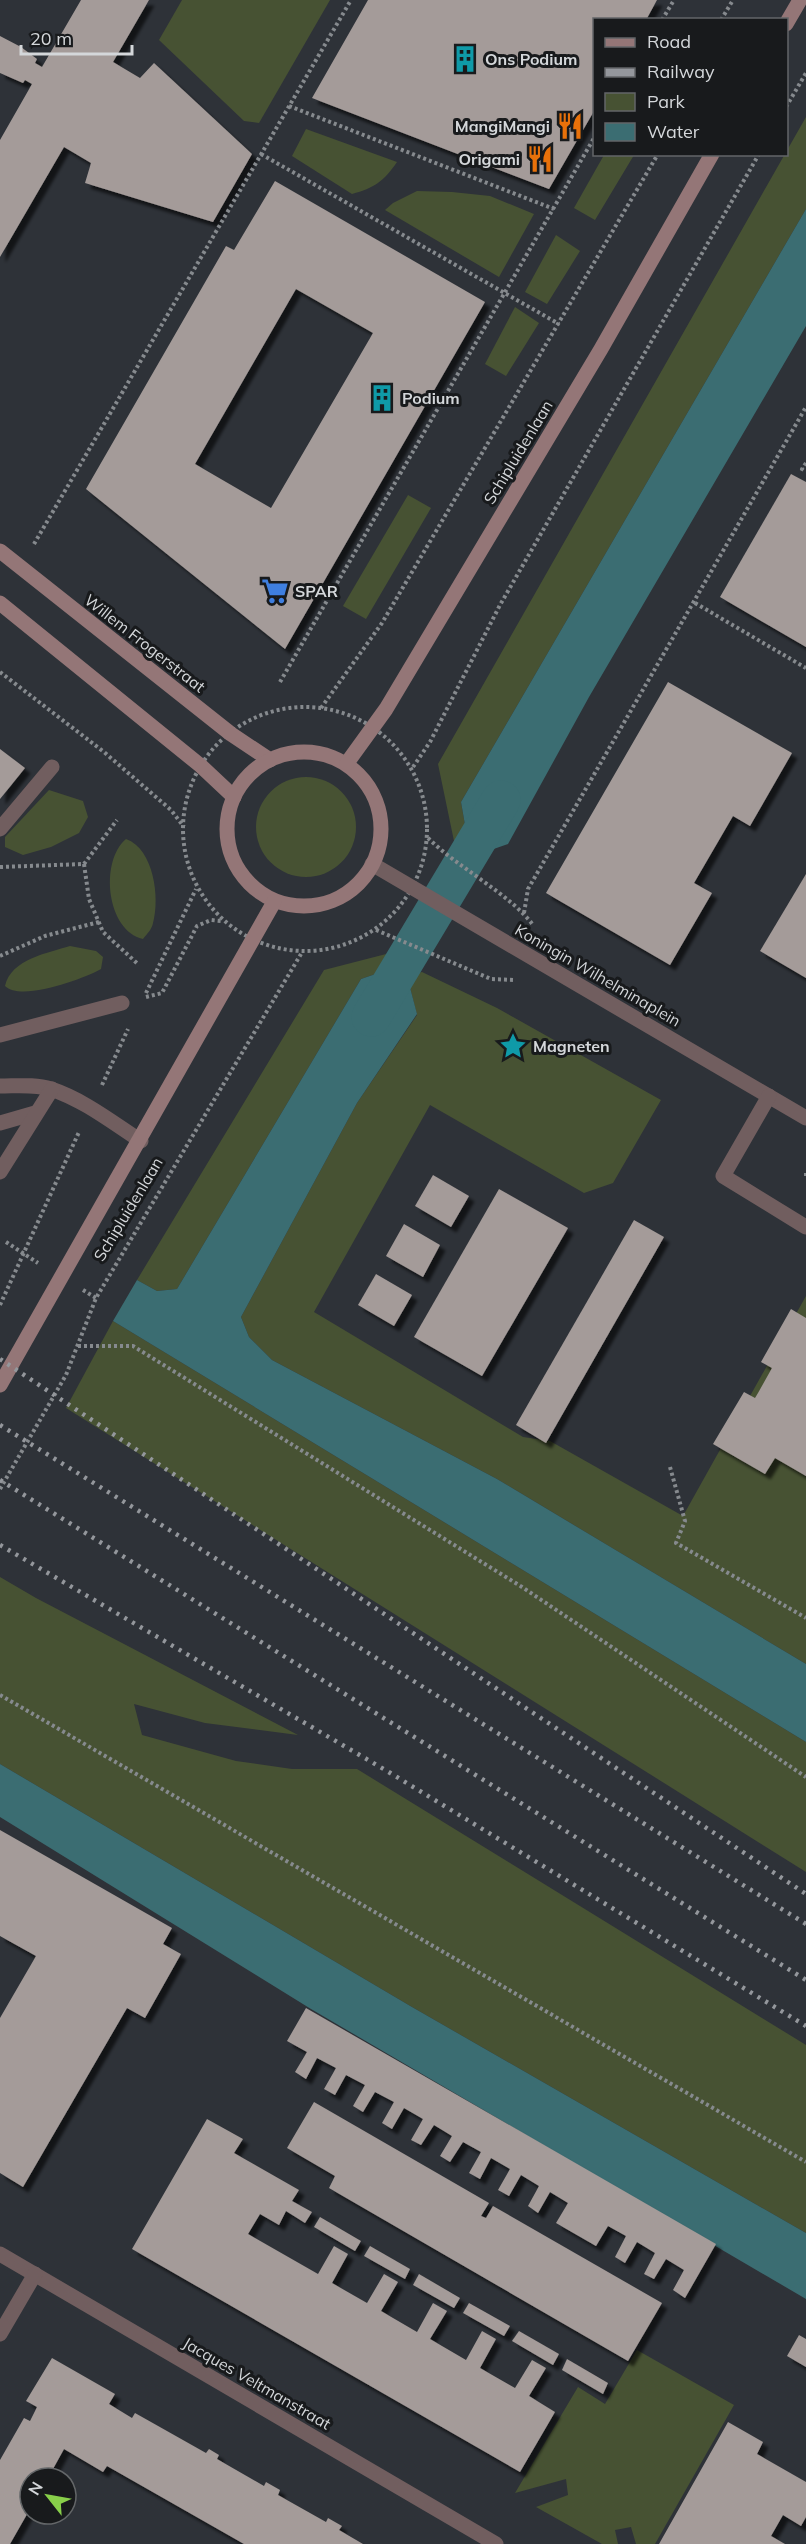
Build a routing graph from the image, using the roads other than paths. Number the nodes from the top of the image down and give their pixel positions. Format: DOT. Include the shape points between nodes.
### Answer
graph roads {
  1 [pos="800,0"];
  2 [pos="788,21"];
  3 [pos="711,156"];
  4 [pos="0,551"];
  5 [pos="0,603"];
  6 [pos="270,760"];
  7 [pos="347,763"];
  8 [pos="52,767"];
  9 [pos="234,797"];
  10 [pos="0,829"];
  11 [pos="372,864"];
  12 [pos="274,902"];
  13 [pos="122,1003"];
  14 [pos="0,1035"];
  15 [pos="0,1086"];
  16 [pos="52,1089"];
  17 [pos="769,1096"];
  18 [pos="35,1113"];
  19 [pos="806,1118"];
  20 [pos="0,1123"];
  21 [pos="141,1141"];
  22 [pos="2,1165"];
  23 [pos="806,1227"];
  24 [pos="0,1385"];
  25 [pos="0,2254"];
  26 [pos="35,2274"];
  27 [pos="0,2334"];
  28 [pos="496,2544"];
  1 -- 2 [label="street"];
  3 -- 7 [label="street, Schipluidenlaan" via="601,349 374,726"];
  4 -- 6 [label="street, Willem Frogerstraat" via="231,734"];
  5 -- 9 [label="street"];
  6 -- 7 [label="street" via="305,751"];
  6 -- 9 [label="street" via="243,782"];
  7 -- 11 [label="street" via="377,803 381,841"];
  8 -- 10 [label="street"];
  9 -- 12 [label="street" via="228,817 233,859 243,877"];
  11 -- 12 [label="street" via="363,879 345,894 324,904"];
  11 -- 17 [label="street, Koningin Wilhelminaplein"];
  12 -- 21 [label="street, Schipluidenlaan"];
  13 -- 14 [label="street"];
  15 -- 16 [label="street"];
  16 -- 18 [label="street"];
  16 -- 21 [label="street" via="91,1108"];
  17 -- 19 [label="street, Koningin Wilhelminaplein"];
  17 -- 23 [label="street" via="723,1176"];
  18 -- 20 [label="street"];
  18 -- 22 [label="street"];
  21 -- 24 [label="street, Schipluidenlaan"];
  25 -- 26 [label="street, Jacques Veltmanstraat"];
  26 -- 27 [label="street"];
  26 -- 28 [label="street, Jacques Veltmanstraat"];
}
